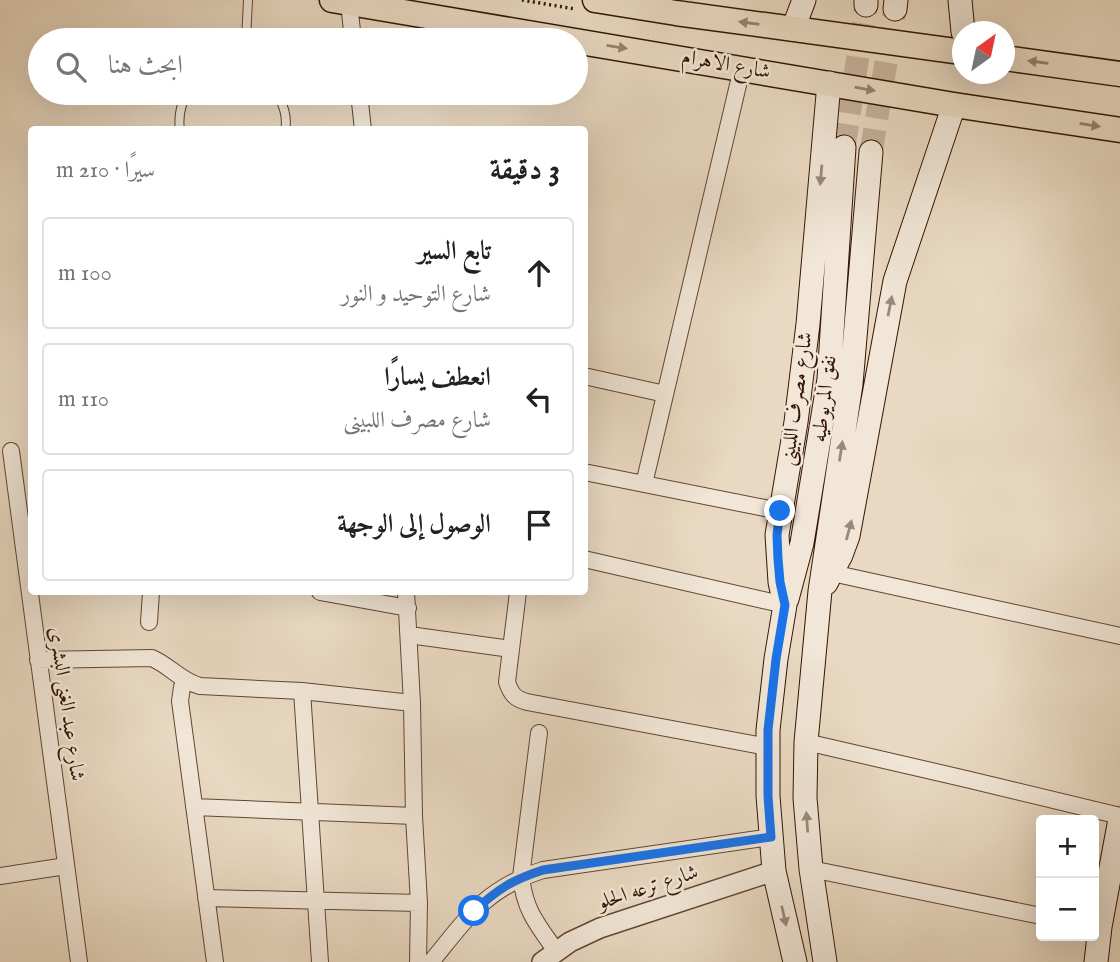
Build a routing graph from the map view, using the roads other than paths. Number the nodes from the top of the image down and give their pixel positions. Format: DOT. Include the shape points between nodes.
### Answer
graph roads {
  1 [pos="248,0"];
  2 [pos="595,0"];
  3 [pos="804,0"];
  4 [pos="960,0"];
  5 [pos="341,1"];
  6 [pos="962,21"];
  7 [pos="247,28"];
  8 [pos="349,28"];
  9 [pos="503,28"];
  10 [pos="793,29"];
  11 [pos="588,42"];
  12 [pos="952,51"];
  13 [pos="1015,60"];
  14 [pos="742,68"];
  15 [pos="1120,74"];
  16 [pos="829,83"];
  17 [pos="182,105"];
  18 [pos="282,105"];
  19 [pos="360,105"];
  20 [pos="954,105"];
  21 [pos="180,126"];
  22 [pos="286,126"];
  23 [pos="363,126"];
  24 [pos="1120,130"];
  25 [pos="844,148"];
  26 [pos="871,152"];
  27 [pos="588,377"];
  28 [pos="665,394"];
  29 [pos="11,451"];
  30 [pos="588,473"];
  31 [pos="644,484"];
  32 [pos="780,511"];
  33 [pos="588,560"];
  34 [pos="28,567"];
  35 [pos="826,582"];
  36 [pos="31,595"];
  37 [pos="151,595"];
  38 [pos="353,595"];
  39 [pos="518,595"];
  40 [pos="407,600"];
  41 [pos="785,605"];
  42 [pos="149,622"];
  43 [pos="408,635"];
  44 [pos="1120,636"];
  45 [pos="511,649"];
  46 [pos="38,660"];
  47 [pos="185,681"];
  48 [pos="302,691"];
  49 [pos="412,703"];
  50 [pos="539,733"];
  51 [pos="806,742"];
  52 [pos="768,747"];
  53 [pos="194,807"];
  54 [pos="310,811"];
  55 [pos="414,816"];
  56 [pos="1120,818"];
  57 [pos="771,837"];
  58 [pos="66,866"];
  59 [pos="811,869"];
  60 [pos="774,871"];
  61 [pos="0,876"];
  62 [pos="521,877"];
  63 [pos="206,898"];
  64 [pos="316,900"];
  65 [pos="419,903"];
  66 [pos="1036,915"];
  67 [pos="1099,918"];
  68 [pos="1097,941"];
  69 [pos="549,957"];
  70 [pos="79,962"];
  71 [pos="215,962"];
  72 [pos="320,962"];
  73 [pos="418,962"];
  74 [pos="431,962"];
  75 [pos="795,962"];
  76 [pos="825,962"];
  77 [pos="1096,962"];
  1 -- 7 [label="lane"];
  10 -- 2 [label="main road, شارع الاهرام, one-way"];
  3 -- 10 [label="main road"];
  4 -- 6 [label="main road"];
  5 -- 8 [label="street"];
  5 -- 9 [label="main road, شارع الاهرام, one-way"];
  10 -- 12 [label="main road, شارع الاهرام"];
  11 -- 14 [label="main road, شارع الاهرام, one-way"];
  15 -- 13 [label="main road, one-way"];
  14 -- 16 [label="main road, شارع الاهرام"];
  14 -- 28 [label="street"];
  16 -- 20 [label="main road, شارع الاهرام, one-way"];
  16 -- 32 [label="main road, شارع مصرف اللبينى, one-way" via="808,324"];
  17 -- 21 [label="lane"];
  18 -- 22 [label="lane"];
  19 -- 23 [label="street"];
  20 -- 24 [label="main road, شارع الاهرام, one-way"];
  35 -- 20 [label="main road, one-way" via="845,546 853,516 895,281"];
  25 -- 41 [label="main road, نفق المريوطيه" via="830,380 802,543"];
  35 -- 26 [label="main road, نفق المريوطيه, one-way" via="851,384"];
  27 -- 28 [label="street"];
  28 -- 31 [label="street"];
  29 -- 34 [label="street, شارع عبد الغنى البشرى"];
  30 -- 31 [label="street"];
  31 -- 32 [label="street"];
  32 -- 41 [label="main road, شارع مصرف اللبينى" via="778,559"];
  33 -- 41 [label="street"];
  35 -- 44 [label="street"];
  35 -- 51 [label="main road"];
  36 -- 46 [label="street, شارع عبد الغنى البشرى"];
  37 -- 42 [label="street"];
  38 -- 40 [label="street"];
  39 -- 45 [label="street"];
  40 -- 43 [label="street"];
  41 -- 52 [label="main road, شارع مصرف اللبينى"];
  43 -- 45 [label="street"];
  43 -- 49 [label="street"];
  45 -- 52 [label="street" via="508,682 517,699"];
  46 -- 47 [label="street" via="152,658"];
  46 -- 58 [label="street, شارع عبد الغنى البشرى"];
  47 -- 48 [label="street" via="207,687"];
  47 -- 53 [label="street" via="180,701"];
  48 -- 49 [label="street"];
  48 -- 54 [label="street"];
  49 -- 55 [label="street"];
  50 -- 62 [label="street"];
  51 -- 56 [label="street"];
  59 -- 51 [label="main road, one-way"];
  52 -- 57 [label="main road, شارع مصرف اللبينى"];
  53 -- 54 [label="street"];
  53 -- 63 [label="street"];
  54 -- 55 [label="street"];
  54 -- 64 [label="street"];
  55 -- 65 [label="street"];
  56 -- 67 [label="main road"];
  57 -- 60 [label="main road, شارع مصرف اللبينى"];
  57 -- 62 [label="street" via="555,868"];
  58 -- 61 [label="street"];
  58 -- 70 [label="street, شارع عبد الغنى البشرى"];
  59 -- 66 [label="street"];
  59 -- 76 [label="main road"];
  60 -- 69 [label="street, شارع ترعه الحلو" via="600,928"];
  60 -- 75 [label="main road, شارع مصرف اللبينى, one-way"];
  62 -- 69 [label="street" via="529,912"];
  62 -- 74 [label="street" via="474,911"];
  63 -- 64 [label="street"];
  63 -- 71 [label="street"];
  64 -- 65 [label="street"];
  64 -- 72 [label="street"];
  65 -- 73 [label="street"];
  68 -- 77 [label="main road"];
}
